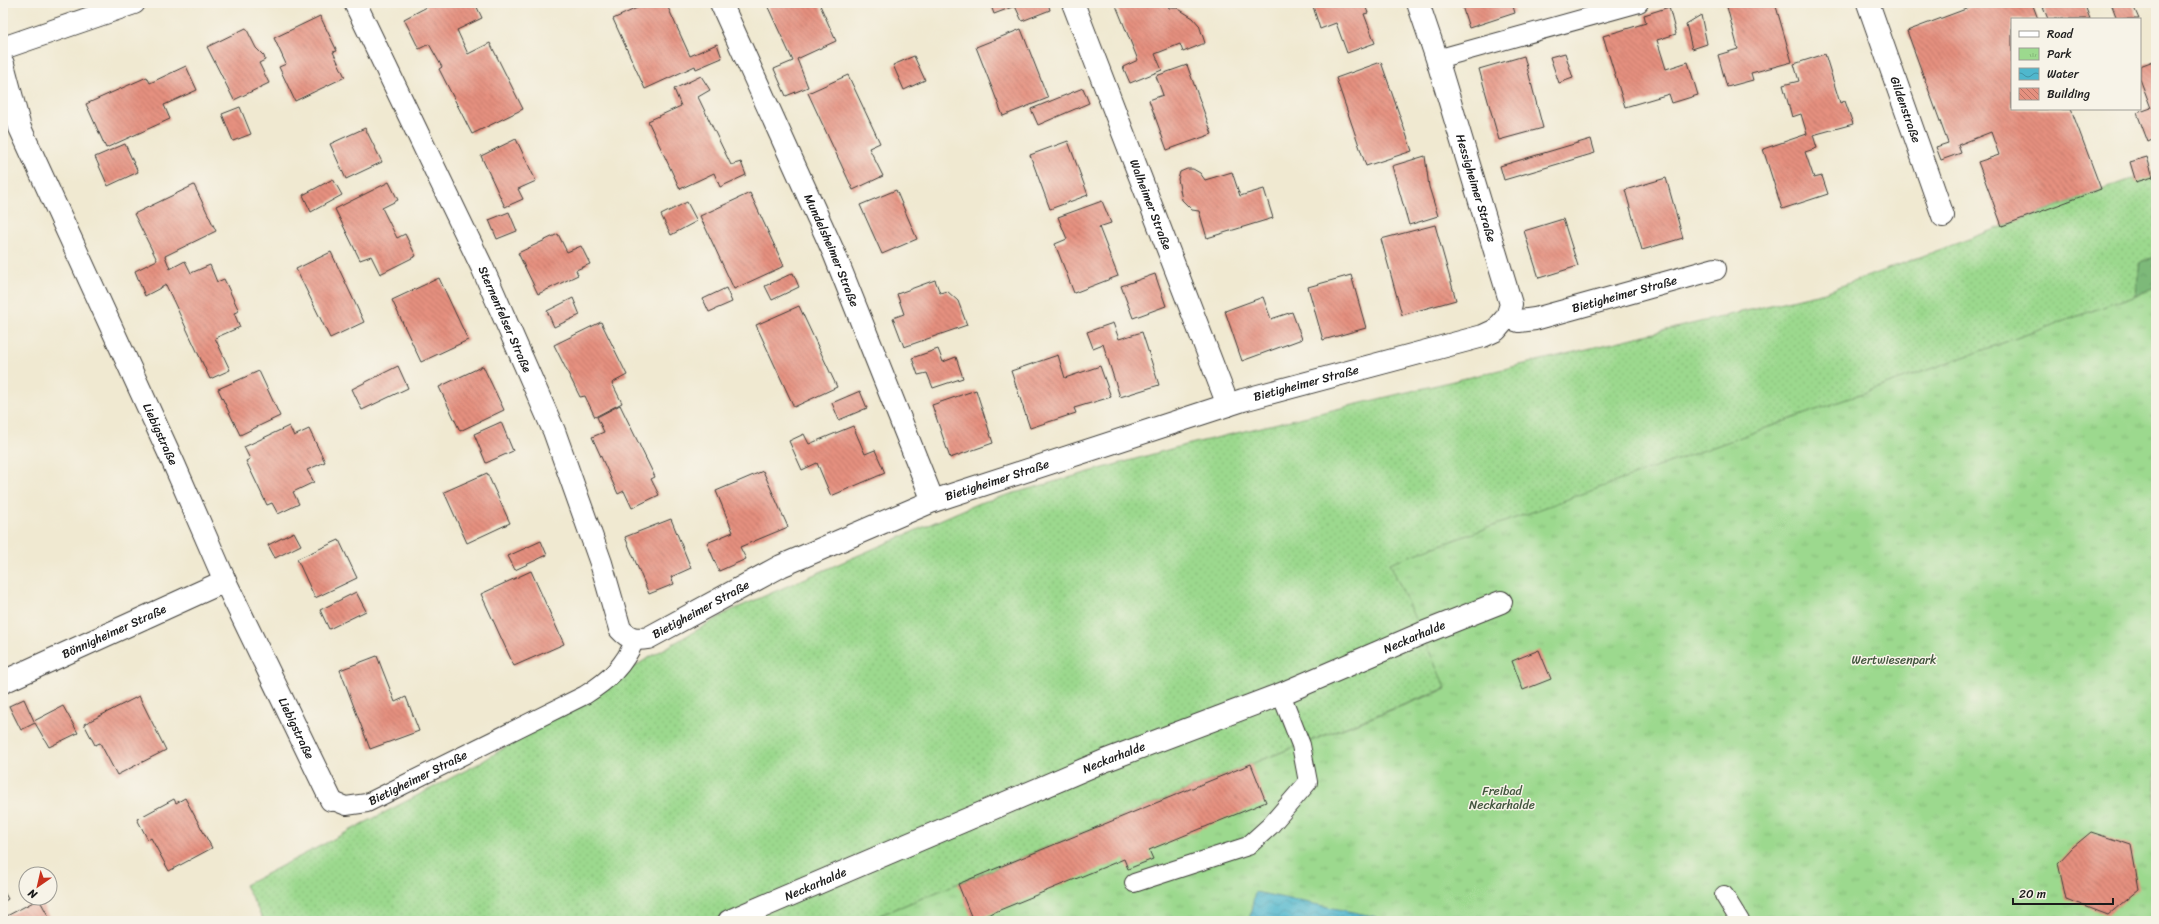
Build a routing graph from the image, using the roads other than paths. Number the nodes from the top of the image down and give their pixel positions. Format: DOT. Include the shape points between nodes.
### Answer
graph roads {
  1 [pos="134,3"];
  2 [pos="355,3"];
  3 [pos="721,3"];
  4 [pos="1073,3"];
  5 [pos="1418,3"];
  6 [pos="1639,3"];
  7 [pos="1868,3"];
  8 [pos="3,48"];
  9 [pos="1437,59"];
  10 [pos="3,64"];
  11 [pos="1943,216"];
  12 [pos="1715,269"];
  13 [pos="1507,317"];
  14 [pos="1228,405"];
  15 [pos="933,501"];
  16 [pos="225,581"];
  17 [pos="1501,602"];
  18 [pos="635,640"];
  19 [pos="3,682"];
  20 [pos="1281,694"];
  21 [pos="331,800"];
  22 [pos="1134,882"];
  23 [pos="1724,895"];
  24 [pos="729,921"];
  25 [pos="1740,921"];
  1 -- 8 [label="street"];
  2 -- 18 [label="street, Sternenfelser Straße" via="482,267 528,370 554,431 601,563 620,629 626,636"];
  3 -- 15 [label="street, Mundelsheimer Straße" via="834,253"];
  4 -- 14 [label="street, Walheimer Straße"];
  5 -- 9 [label="street, Hessigheimer Straße"];
  6 -- 9 [label="lane"];
  7 -- 11 [label="street, Gildenstraße"];
  9 -- 13 [label="street, Hessigheimer Straße" via="1511,304"];
  10 -- 16 [label="street, Liebigstraße" via="20,128"];
  12 -- 13 [label="street, Bietigheimer Straße" via="1535,319 1519,321"];
  13 -- 14 [label="street, Bietigheimer Straße" via="1496,330 1483,336"];
  14 -- 15 [label="street, Bietigheimer Straße"];
  15 -- 18 [label="street, Bietigheimer Straße" via="781,566 648,638"];
  16 -- 19 [label="street, Bönnigheimer Straße"];
  16 -- 21 [label="street, Liebigstraße"];
  17 -- 20 [label="street, Neckarhalde"];
  18 -- 21 [label="lane, Bietigheimer Straße" via="619,669 606,682 585,695 367,803 346,806"];
  20 -- 22 [label="lane" via="1300,745 1308,782 1270,826 1248,846"];
  20 -- 24 [label="street, Neckarhalde" via="1104,762"];
  23 -- 25 [label="lane"];
}
